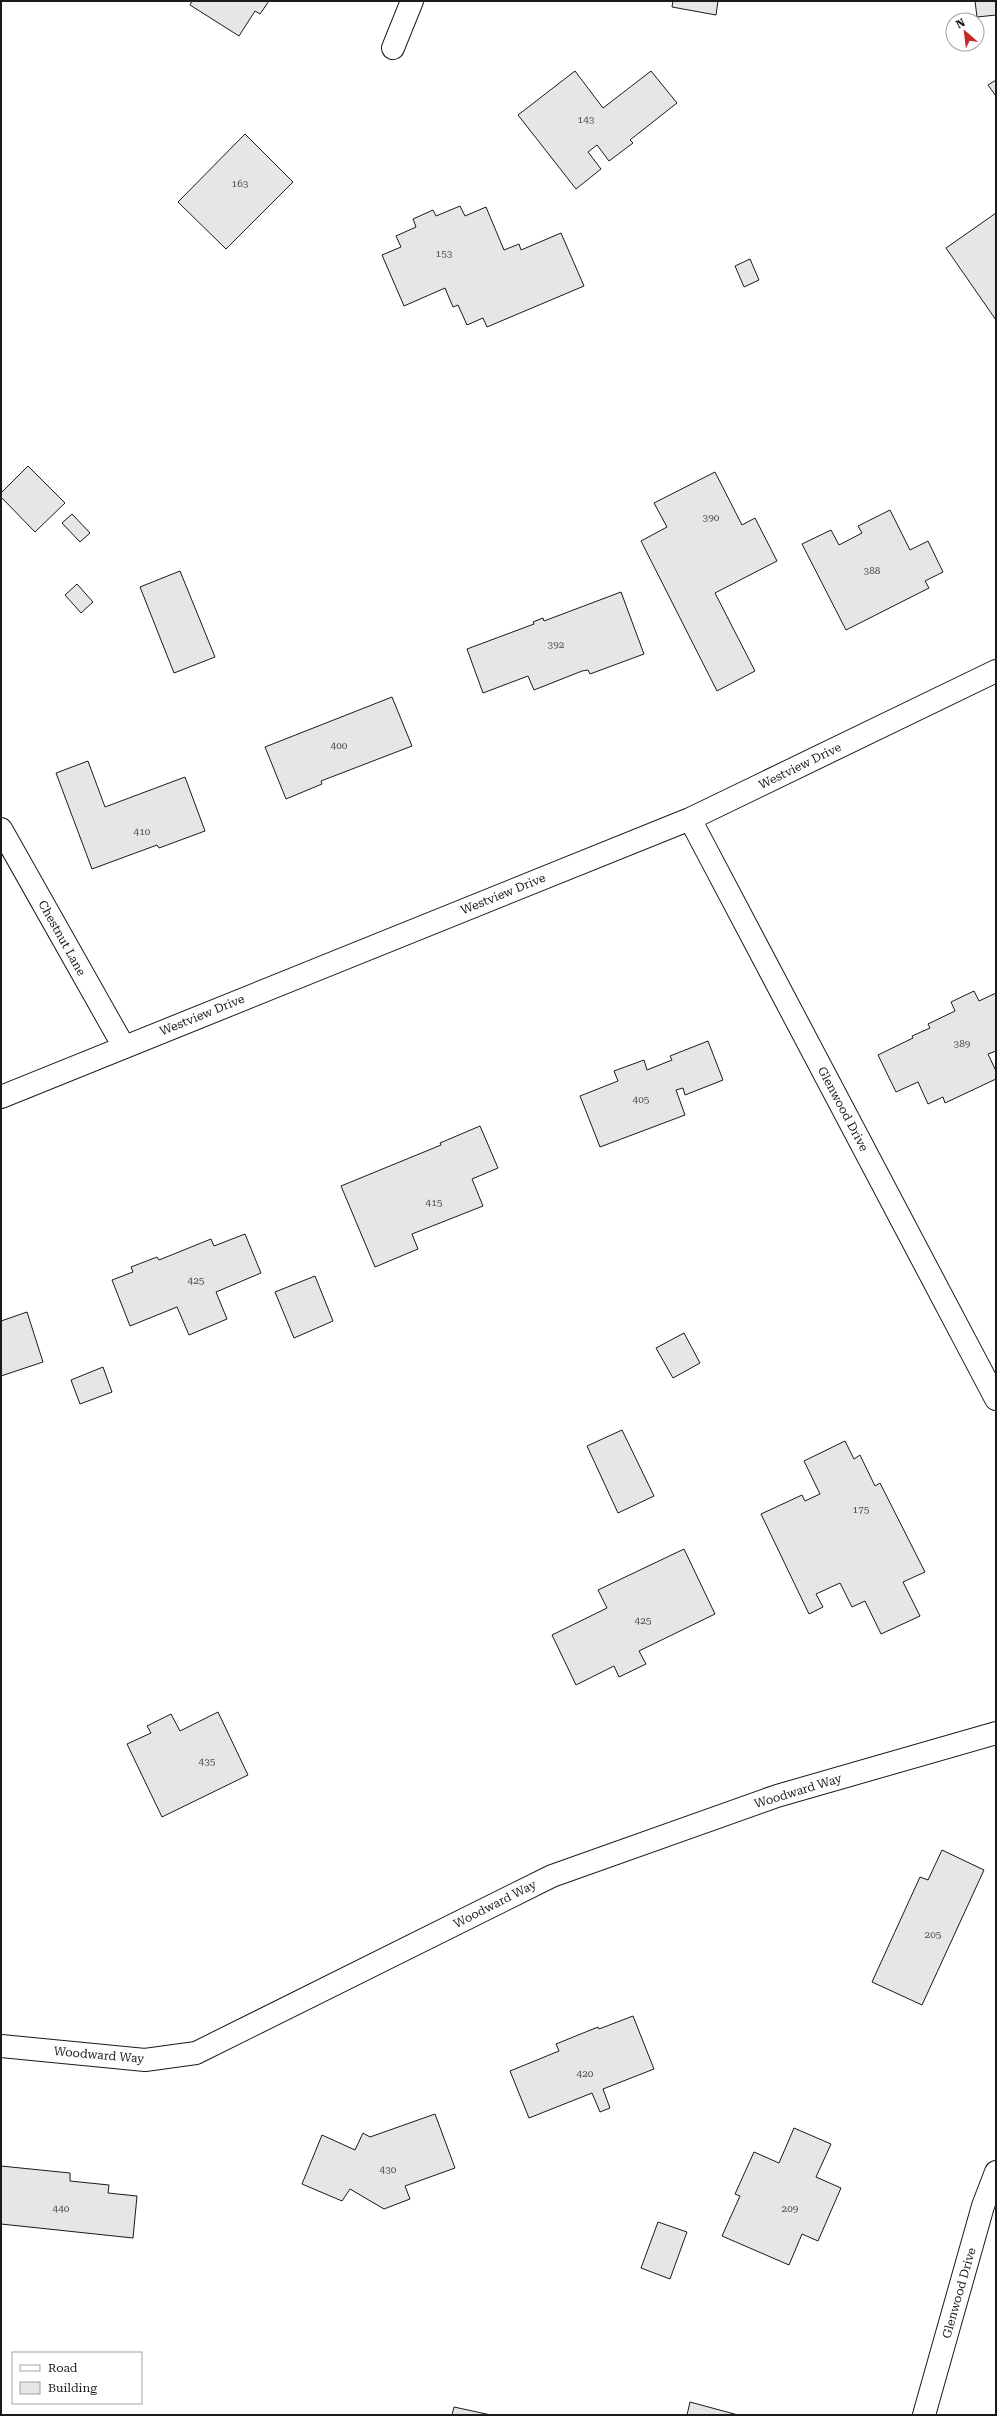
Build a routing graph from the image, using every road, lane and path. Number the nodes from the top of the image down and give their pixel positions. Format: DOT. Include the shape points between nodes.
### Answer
graph roads {
  1 [pos="412,1"];
  2 [pos="393,48"];
  3 [pos="996,671"];
  4 [pos="690,818"];
  5 [pos="1,829"];
  6 [pos="124,1047"];
  7 [pos="1,1097"];
  8 [pos="996,1399"];
  9 [pos="996,1733"];
  10 [pos="1,2046"];
  11 [pos="996,2172"];
  12 [pos="990,2205"];
  13 [pos="924,2415"];
  1 -- 2 [label="street"];
  3 -- 4 [label="street, Westview Drive"];
  4 -- 6 [label="street, Westview Drive"];
  4 -- 8 [label="street, Glenwood Drive"];
  5 -- 6 [label="street, Chestnut Lane"];
  6 -- 7 [label="street, Westview Drive"];
  9 -- 10 [label="street, Woodward Way" via="777,1796 552,1876 196,2053 145,2060"];
  11 -- 12 [label="street, Glenwood Drive"];
  12 -- 13 [label="street, Glenwood Drive"];
}
